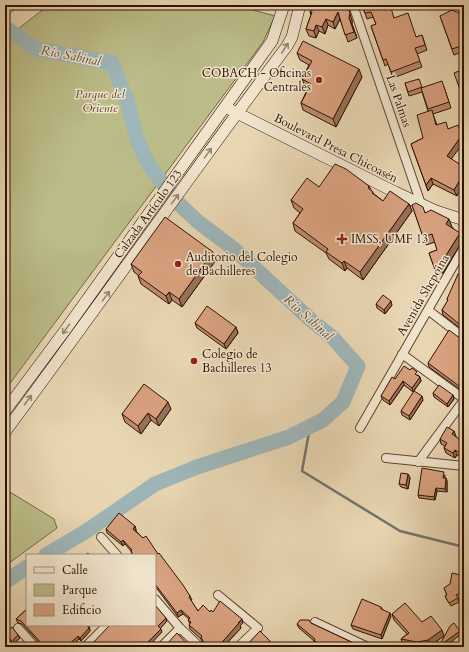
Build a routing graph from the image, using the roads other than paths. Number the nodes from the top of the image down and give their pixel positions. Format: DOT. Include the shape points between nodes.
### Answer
graph roads {
  1 [pos="12,5"];
  2 [pos="300,5"];
  3 [pos="353,5"];
  4 [pos="284,6"];
  5 [pos="5,10"];
  6 [pos="225,106"];
  7 [pos="237,113"];
  8 [pos="421,204"];
  9 [pos="436,211"];
  10 [pos="464,220"];
  11 [pos="464,228"];
  12 [pos="464,247"];
  13 [pos="428,310"];
  14 [pos="464,338"];
  15 [pos="402,354"];
  16 [pos="464,399"];
  17 [pos="5,411"];
  18 [pos="360,428"];
  19 [pos="5,432"];
  20 [pos="386,458"];
  21 [pos="418,462"];
  22 [pos="464,466"];
  23 [pos="101,537"];
  24 [pos="116,554"];
  25 [pos="218,595"];
  26 [pos="156,600"];
  27 [pos="315,622"];
  28 [pos="104,626"];
  29 [pos="18,628"];
  30 [pos="180,628"];
  31 [pos="35,647"];
  32 [pos="85,647"];
  33 [pos="161,647"];
  34 [pos="200,647"];
  35 [pos="238,647"];
  36 [pos="368,647"];
  1 -- 5 [label="main road"];
  7 -- 2 [label="main road, Calzada Artículo 123, one-way" via="287,46 292,37"];
  3 -- 8 [label="street, Las Palmas"];
  4 -- 6 [label="main road, Calzada Artículo 123" via="272,41"];
  6 -- 7 [label="main road, Boulevard Presa Chicoasén"];
  6 -- 17 [label="main road, Calzada Artículo 123, one-way"];
  7 -- 8 [label="main road, Boulevard Presa Chicoasén"];
  19 -- 7 [label="main road, Calzada Artículo 123, one-way"];
  8 -- 9 [label="main road, Boulevard Presa Chicoasén"];
  9 -- 10 [label="main road, Boulevard Presa Chicoasén"];
  9 -- 11 [label="main road, Boulevard Presa Chicoasén"];
  12 -- 13 [label="street, Avenida Shcpoina"];
  13 -- 14 [label="street"];
  13 -- 15 [label="street, Avenida Shcpoina"];
  15 -- 16 [label="street"];
  15 -- 18 [label="street, Avenida Shcpoina"];
  16 -- 21 [label="street"];
  20 -- 21 [label="street"];
  21 -- 22 [label="street"];
  23 -- 24 [label="street"];
  25 -- 35 [label="street" via="258,628"];
  26 -- 30 [label="street"];
  27 -- 36 [label="street"];
  28 -- 32 [label="street"];
  29 -- 31 [label="street"];
  30 -- 33 [label="street"];
  30 -- 34 [label="street"];
}
